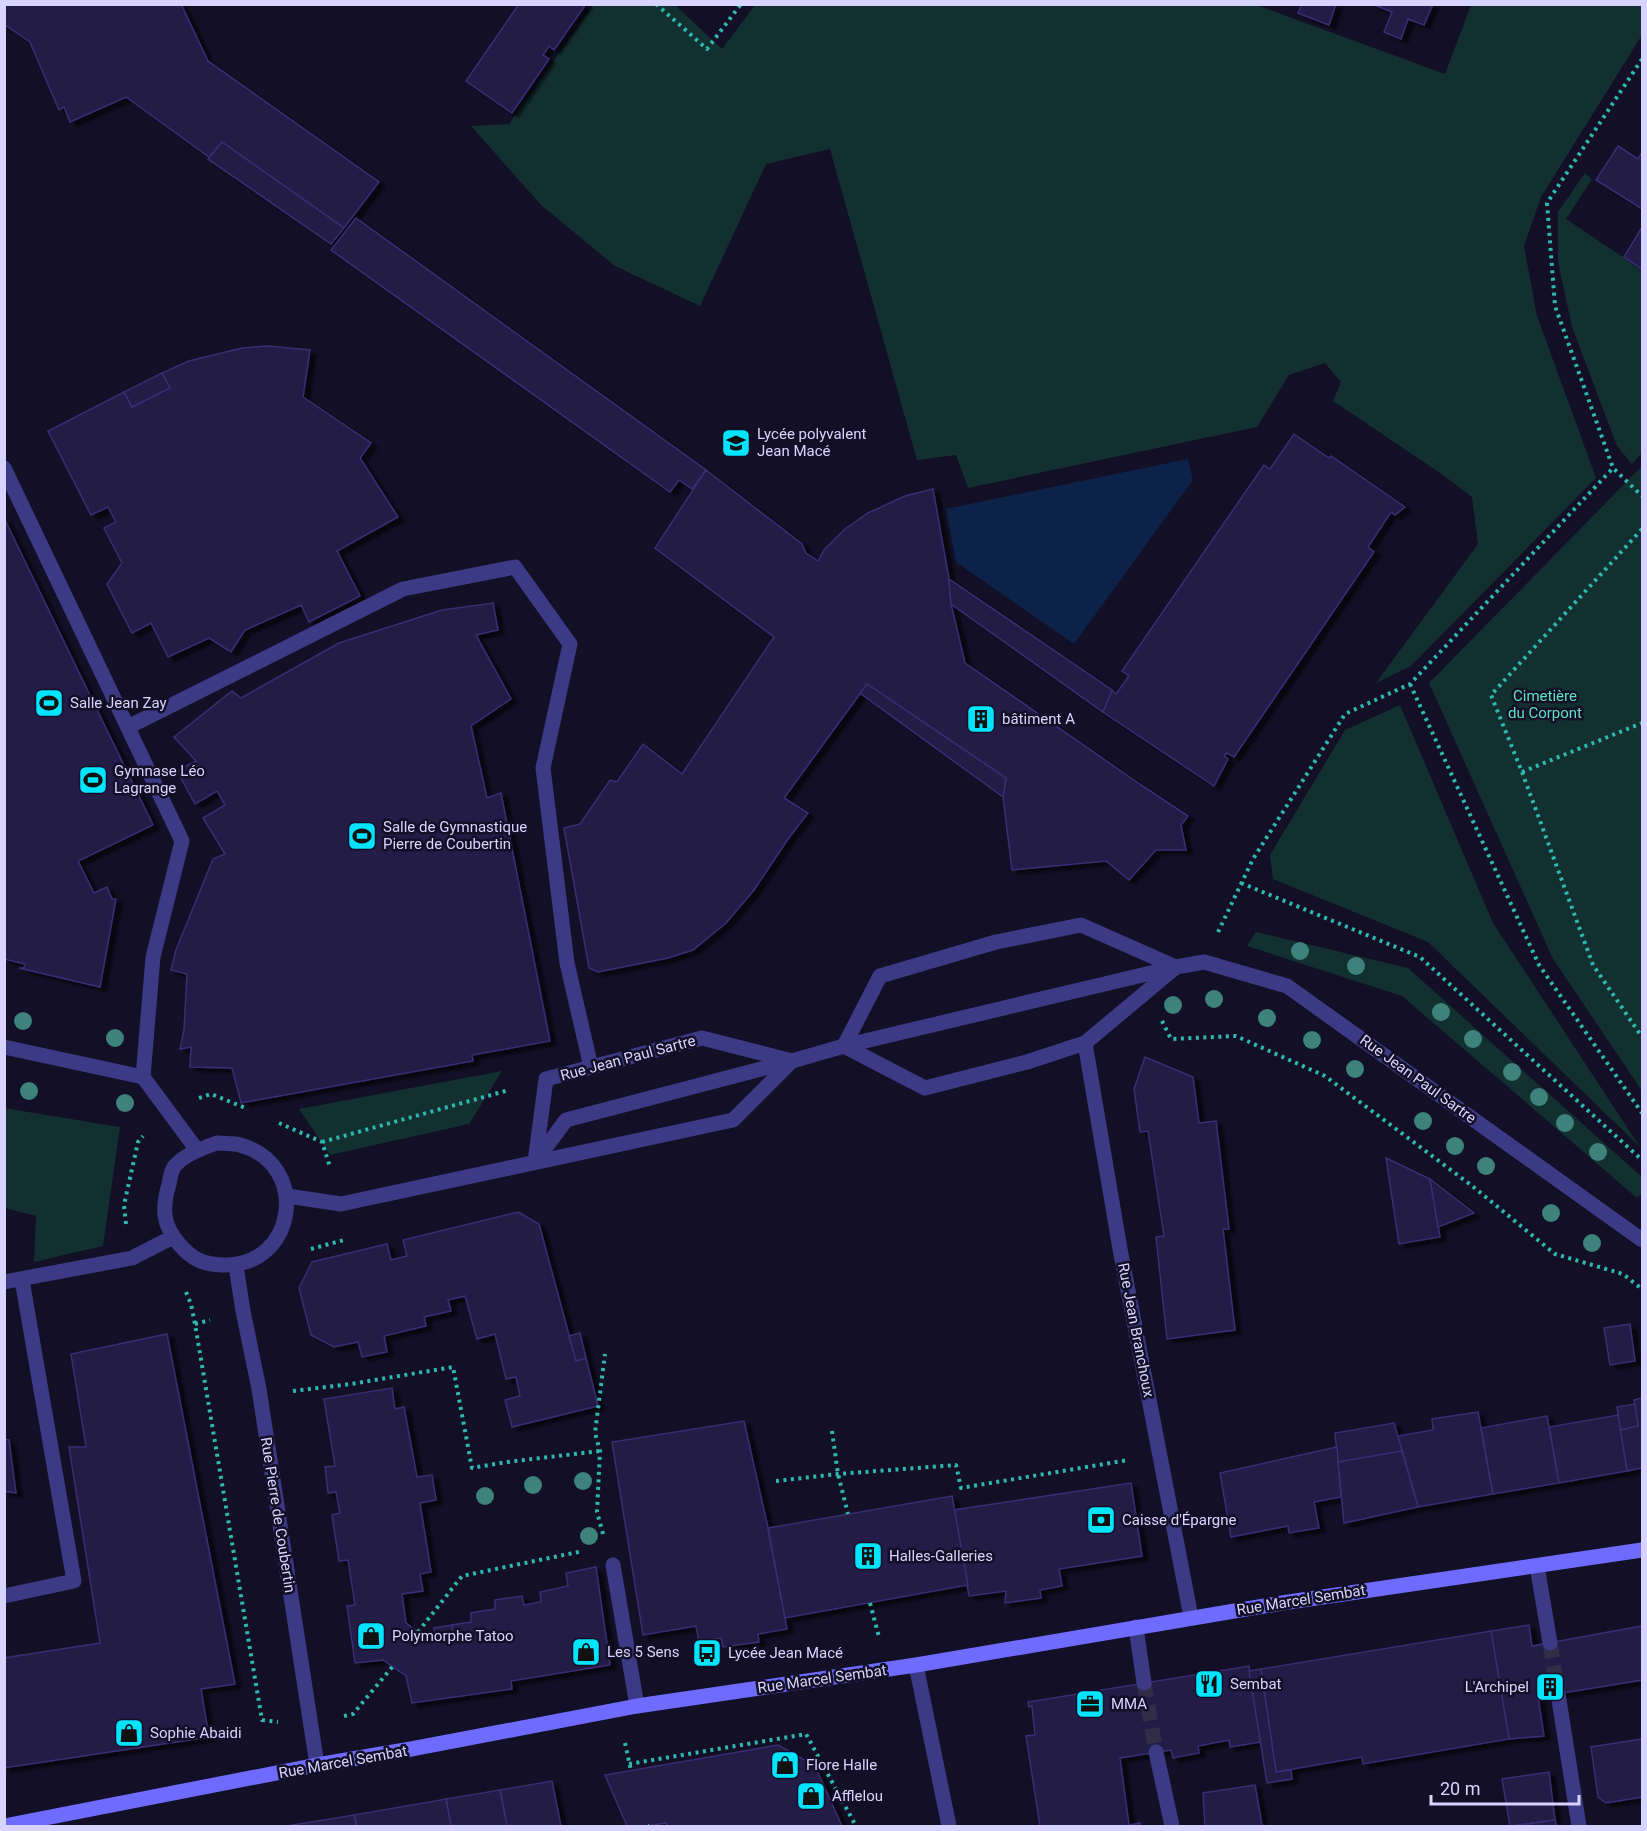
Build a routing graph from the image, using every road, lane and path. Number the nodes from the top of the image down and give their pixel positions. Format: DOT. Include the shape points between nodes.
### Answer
graph roads {
  1 [pos="656,4"];
  2 [pos="741,4"];
  3 [pos="1642,59"];
  4 [pos="4,468"];
  5 [pos="1613,468"];
  6 [pos="1642,496"];
  7 [pos="1642,529"];
  8 [pos="1410,684"];
  9 [pos="1642,723"];
  10 [pos="128,727"];
  11 [pos="1522,772"];
  12 [pos="1241,883"];
  13 [pos="1204,962"];
  14 [pos="1176,966"];
  15 [pos="1642,1034"];
  16 [pos="1085,1043"];
  17 [pos="844,1046"];
  18 [pos="4,1047"];
  19 [pos="792,1061"];
  20 [pos="591,1067"];
  21 [pos="143,1077"];
  22 [pos="546,1079"];
  23 [pos="1642,1113"];
  24 [pos="322,1142"];
  25 [pos="197,1150"];
  26 [pos="1642,1160"];
  27 [pos="536,1162"];
  28 [pos="287,1196"];
  29 [pos="173,1237"];
  30 [pos="1642,1240"];
  31 [pos="236,1266"];
  32 [pos="22,1280"];
  33 [pos="4,1282"];
  34 [pos="1642,1289"];
  35 [pos="605,1354"];
  36 [pos="328,1386"];
  37 [pos="832,1431"];
  38 [pos="600,1451"];
  39 [pos="1160,1455"];
  40 [pos="838,1474"];
  41 [pos="776,1481"];
  42 [pos="848,1514"];
  43 [pos="604,1538"];
  44 [pos="1642,1550"];
  45 [pos="585,1551"];
  46 [pos="613,1565"];
  47 [pos="1537,1566"];
  48 [pos="4,1596"];
  49 [pos="1191,1617"];
  50 [pos="1136,1627"];
  51 [pos="418,1632"];
  52 [pos="1550,1643"];
  53 [pos="916,1665"];
  54 [pos="1144,1683"];
  55 [pos="1557,1694"];
  56 [pos="637,1706"];
  57 [pos="1156,1752"];
  58 [pos="317,1765"];
  59 [pos="631,1771"];
  60 [pos="4,1826"];
  61 [pos="856,1827"];
  62 [pos="949,1827"];
  63 [pos="1172,1827"];
  64 [pos="1579,1827"];
  1 -- 2 [label="path" via="707,49"];
  3 -- 5 [label="path" via="1547,203 1555,306"];
  4 -- 10 [label="street"];
  5 -- 6 [label="path"];
  5 -- 8 [label="path"];
  7 -- 11 [label="path" via="1491,695"];
  8 -- 12 [label="path" via="1345,714 1252,859"];
  8 -- 23 [label="path" via="1539,965"];
  9 -- 11 [label="path"];
  10 -- 20 [label="street" via="403,589 515,567 570,644 543,768 567,963"];
  10 -- 21 [label="street" via="182,840 153,957"];
  11 -- 15 [label="path" via="1593,965"];
  12 -- 13 [label="path"];
  12 -- 26 [label="path" via="1420,957"];
  13 -- 14 [label="street, Rue Jean Paul Sartre"];
  13 -- 30 [label="street, Rue Jean Paul Sartre" via="1287,986"];
  14 -- 16 [label="street"];
  14 -- 17 [label="street, Rue Jean Paul Sartre"];
  14 -- 17 [label="street" via="1081,925 996,942 880,976"];
  14 -- 34 [label="path" via="1155,1006 1171,1040 1236,1036 1325,1077 1471,1185 1555,1254 1623,1274"];
  16 -- 17 [label="street" via="926,1088"];
  16 -- 39 [label="street, Rue Jean Branchoux"];
  17 -- 19 [label="street"];
  18 -- 21 [label="street"];
  19 -- 20 [label="street, Rue Jean Paul Sartre" via="702,1038"];
  19 -- 27 [label="street" via="733,1120"];
  19 -- 27 [label="street" via="566,1120"];
  20 -- 22 [label="street, Rue Jean Paul Sartre"];
  21 -- 25 [label="street"];
  22 -- 24 [label="path"];
  22 -- 27 [label="street, Rue Jean Paul Sartre"];
  25 -- 28 [label="street" via="217,1143 239,1144 259,1153 275,1168"];
  25 -- 29 [label="street" via="173,1167 168,1185 164,1202 166,1223"];
  27 -- 28 [label="street" via="341,1204"];
  28 -- 31 [label="street" via="286,1218 274,1243 257,1258"];
  29 -- 31 [label="street" via="187,1254 205,1264"];
  29 -- 32 [label="street" via="132,1258"];
  31 -- 58 [label="street, Rue Pierre de Coubertin"];
  32 -- 33 [label="street"];
  32 -- 48 [label="street" via="74,1581"];
  35 -- 38 [label="path" via="595,1432"];
  36 -- 38 [label="path" via="453,1367 472,1468"];
  37 -- 40 [label="path"];
  38 -- 43 [label="path" via="597,1512"];
  39 -- 40 [label="path" via="961,1488 956,1465"];
  39 -- 49 [label="street, Rue Jean Branchoux"];
  40 -- 41 [label="path"];
  40 -- 42 [label="path"];
  44 -- 47 [label="street, Rue Marcel Sembat"];
  45 -- 51 [label="path" via="462,1576"];
  46 -- 56 [label="street"];
  47 -- 49 [label="street, Rue Marcel Sembat"];
  47 -- 52 [label="street"];
  49 -- 50 [label="street, Rue Marcel Sembat"];
  50 -- 53 [label="street, Rue Marcel Sembat"];
  50 -- 54 [label="street"];
  53 -- 56 [label="street, Rue Marcel Sembat"];
  53 -- 62 [label="street"];
  55 -- 64 [label="street"];
  56 -- 58 [label="street, Rue Marcel Sembat"];
  57 -- 63 [label="street"];
  58 -- 60 [label="street, Rue Marcel Sembat"];
  59 -- 61 [label="path" via="629,1764 806,1734"];
}
